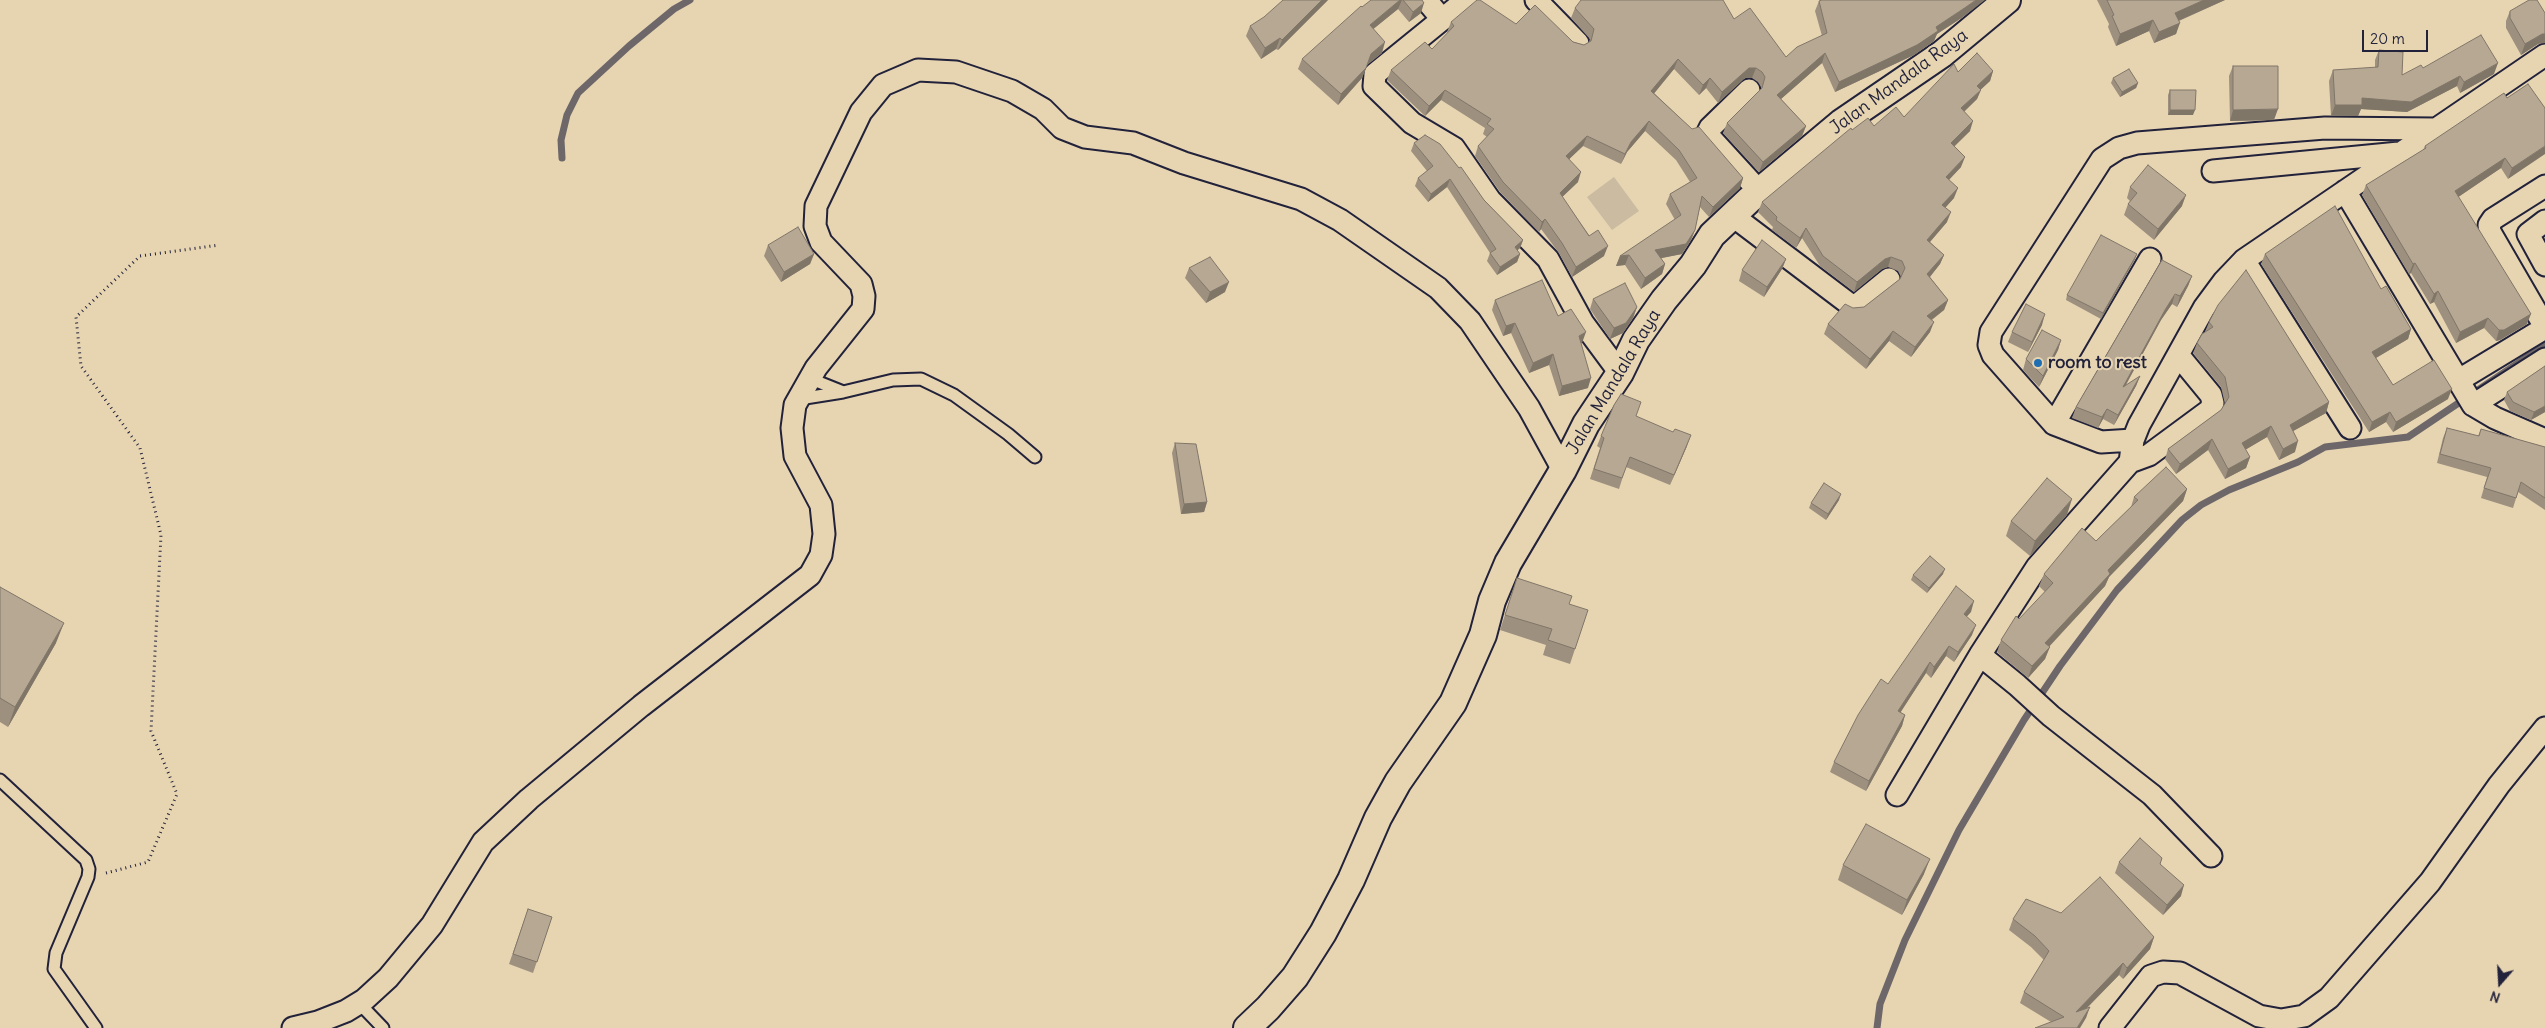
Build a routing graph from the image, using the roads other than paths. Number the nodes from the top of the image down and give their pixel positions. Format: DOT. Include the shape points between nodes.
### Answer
graph roads {
  1 [pos="1426,0"];
  2 [pos="1466,0"];
  3 [pos="1536,0"];
  4 [pos="2007,0"];
  5 [pos="1442,19"];
  6 [pos="1578,44"];
  7 [pos="2545,55"];
  8 [pos="1749,90"];
  9 [pos="2436,129"];
  10 [pos="2402,153"];
  11 [pos="2213,171"];
  12 [pos="2545,186"];
  13 [pos="2344,191"];
  14 [pos="1760,192"];
  15 [pos="1733,216"];
  16 [pos="2545,221"];
  17 [pos="2150,259"];
  18 [pos="2244,260"];
  19 [pos="2545,266"];
  20 [pos="1890,279"];
  21 [pos="2545,327"];
  22 [pos="2179,356"];
  23 [pos="2545,360"];
  24 [pos="1620,373"];
  25 [pos="811,379"];
  26 [pos="2459,380"];
  27 [pos="843,392"];
  28 [pos="799,399"];
  29 [pos="2473,405"];
  30 [pos="2054,424"];
  31 [pos="2350,428"];
  32 [pos="2133,440"];
  33 [pos="2545,440"];
  34 [pos="1036,456"];
  35 [pos="2130,462"];
  36 [pos="1563,470"];
  37 [pos="1980,655"];
  38 [pos="2545,728"];
  39 [pos="0,780"];
  40 [pos="1897,794"];
  41 [pos="2211,856"];
  42 [pos="359,1003"];
  43 [pos="96,1028"];
  44 [pos="293,1028"];
  45 [pos="383,1028"];
  46 [pos="1247,1028"];
  47 [pos="2110,1028"];
  1 -- 5 [label="street"];
  2 -- 5 [label="street"];
  3 -- 6 [label="street"];
  4 -- 14 [label="street, Jalan Mandala Raya" via="1942,54 1841,123"];
  5 -- 24 [label="street" via="1375,74 1374,86 1412,123 1454,148 1490,200 1548,259 1583,323"];
  7 -- 9 [label="street"];
  8 -- 14 [label="street" via="1707,134"];
  9 -- 10 [label="street"];
  9 -- 30 [label="street" via="2325,128 2137,143 2118,148 2102,159 1991,332 1989,346 1993,355"];
  10 -- 11 [label="street"];
  10 -- 13 [label="street"];
  12 -- 21 [label="street" via="2493,219 2489,225"];
  13 -- 18 [label="street"];
  13 -- 26 [label="street"];
  14 -- 15 [label="street, Jalan Mandala Raya"];
  15 -- 20 [label="street" via="1852,306"];
  15 -- 24 [label="street, Jalan Mandala Raya" via="1712,235 1693,265 1664,300 1636,340"];
  16 -- 19 [label="street" via="2528,234"];
  17 -- 30 [label="street"];
  18 -- 22 [label="street" via="2204,308"];
  18 -- 31 [label="street"];
  21 -- 26 [label="street"];
  22 -- 32 [label="street"];
  22 -- 35 [label="street" via="2211,395 2210,410 2149,455"];
  23 -- 29 [label="street"];
  24 -- 36 [label="street, Jalan Mandala Raya" via="1586,424"];
  25 -- 27 [label="lane"];
  25 -- 28 [label="street"];
  25 -- 36 [label="street" via="863,308 861,284 821,242 815,226 816,206 841,150 861,112 883,86 918,70 956,72 1012,91 1043,109 1062,128 1086,138 1133,143 1184,163 1301,199 1340,220 1438,288 1470,321 1529,408"];
  26 -- 29 [label="street"];
  27 -- 28 [label="lane"];
  27 -- 34 [label="lane" via="893,380 921,379 954,395"];
  28 -- 42 [label="street" via="794,405 792,428 795,456 822,505 824,534 821,555 810,575 641,706 529,799 484,842 432,925 388,978"];
  29 -- 33 [label="street"];
  30 -- 32 [label="street" via="2100,442"];
  32 -- 35 [label="street"];
  35 -- 37 [label="street" via="2037,567"];
  36 -- 46 [label="street, Jalan Mandala Raya" via="1508,563 1492,601 1483,635 1453,703 1398,782 1323,933 1295,977"];
  37 -- 40 [label="street"];
  37 -- 41 [label="street" via="2050,716 2152,795"];
  38 -- 47 [label="street" via="2504,778 2430,882 2329,998 2304,1016 2281,1020 2259,1016 2180,973 2163,972 2151,976"];
  39 -- 43 [label="lane" via="86,860 88,877 56,953 54,969"];
  42 -- 44 [label="street" via="318,1022"];
  42 -- 45 [label="lane"];
}
